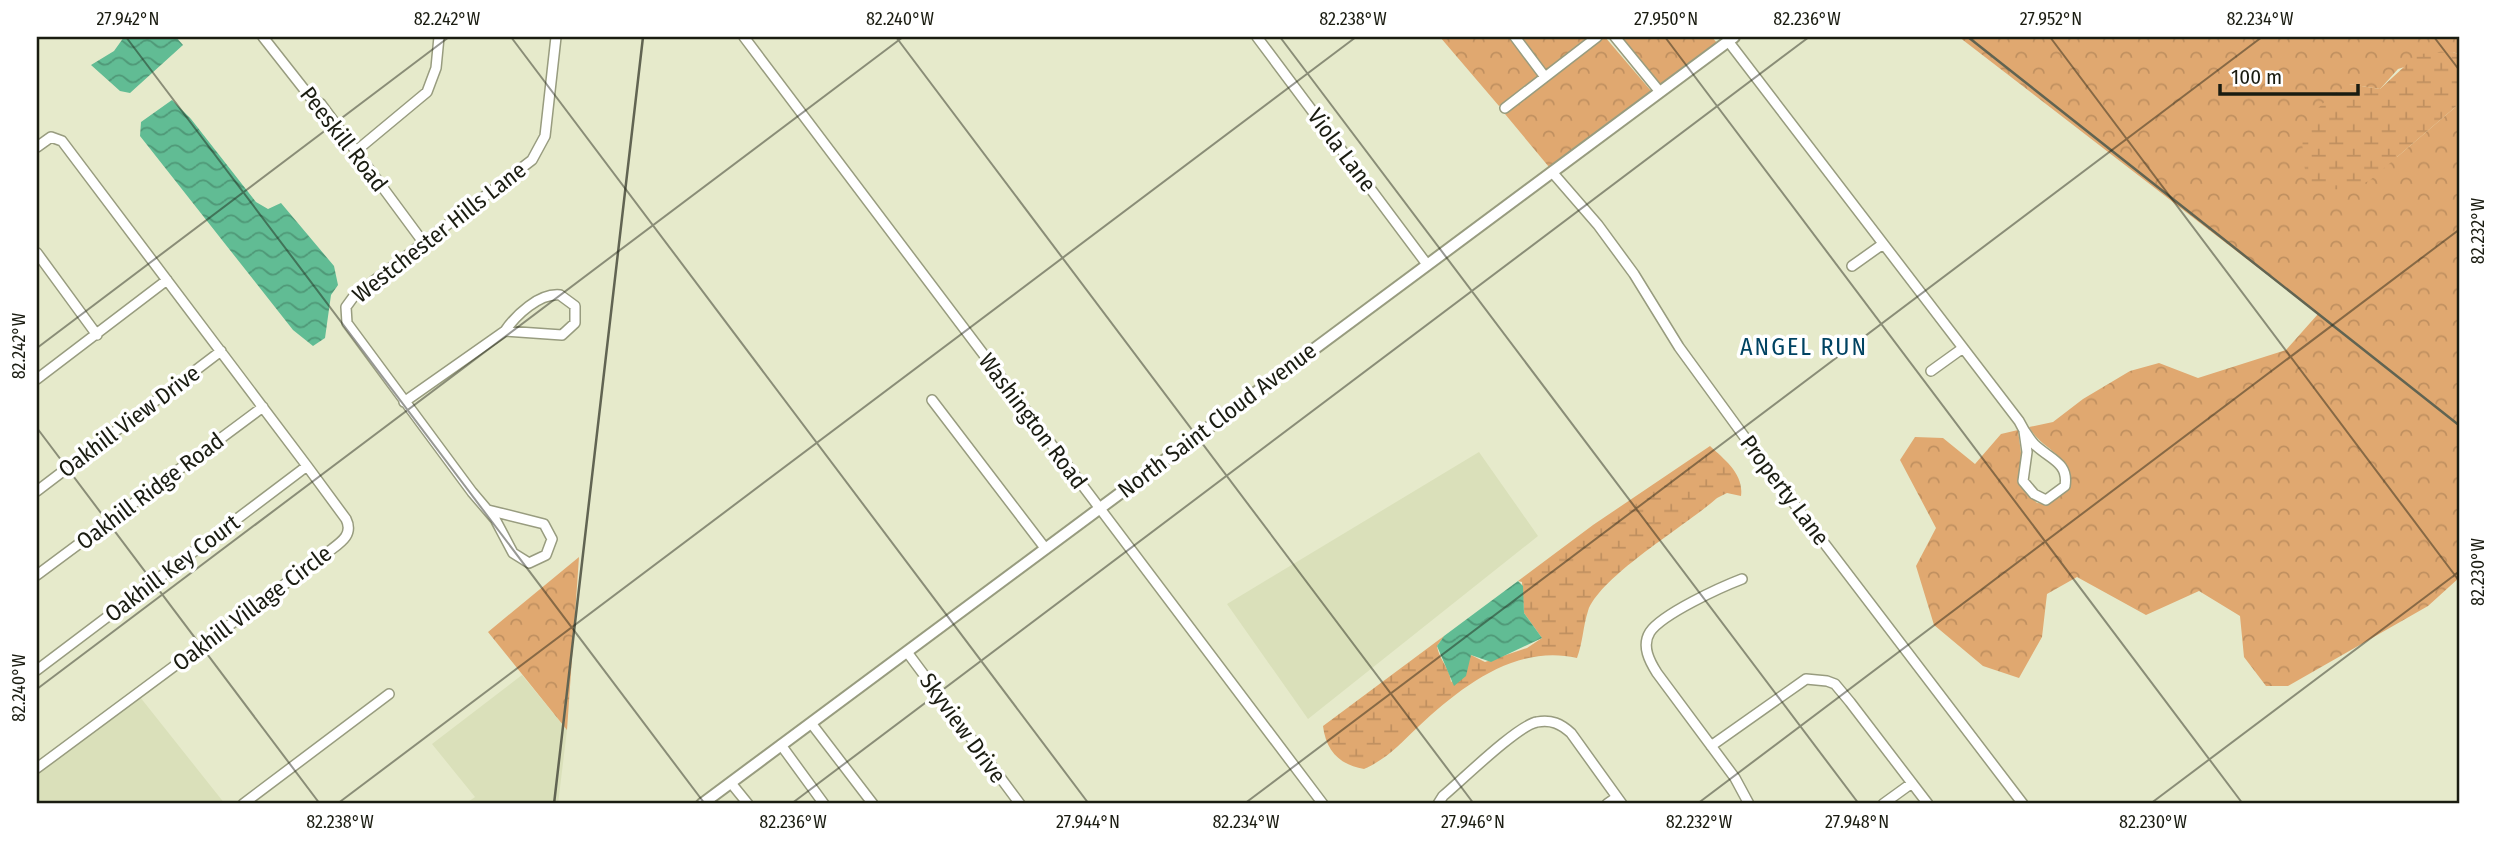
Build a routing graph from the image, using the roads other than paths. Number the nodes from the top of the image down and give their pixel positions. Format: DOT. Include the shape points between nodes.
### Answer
graph roads {
  1 [pos="263,37"];
  2 [pos="439,37"];
  3 [pos="556,37"];
  4 [pos="744,37"];
  5 [pos="1257,37"];
  6 [pos="1516,37"];
  7 [pos="1597,37"];
  8 [pos="1615,37"];
  9 [pos="1727,40"];
  10 [pos="1545,77"];
  11 [pos="1660,92"];
  12 [pos="1504,108"];
  13 [pos="37,147"];
  14 [pos="356,151"];
  15 [pos="1552,172"];
  16 [pos="423,242"];
  17 [pos="1883,244"];
  18 [pos="37,253"];
  19 [pos="1426,264"];
  20 [pos="1852,266"];
  21 [pos="167,280"];
  22 [pos="505,331"];
  23 [pos="97,335"];
  24 [pos="1963,348"];
  25 [pos="221,351"];
  26 [pos="1931,371"];
  27 [pos="37,379"];
  28 [pos="932,400"];
  29 [pos="404,402"];
  30 [pos="263,407"];
  31 [pos="2024,431"];
  32 [pos="307,466"];
  33 [pos="37,491"];
  34 [pos="1099,508"];
  35 [pos="488,510"];
  36 [pos="1045,548"];
  37 [pos="37,575"];
  38 [pos="1742,579"];
  39 [pos="907,652"];
  40 [pos="37,670"];
  41 [pos="389,694"];
  42 [pos="811,723"];
  43 [pos="781,745"];
  44 [pos="1711,746"];
  45 [pos="37,768"];
  46 [pos="732,783"];
  47 [pos="1912,783"];
  48 [pos="1620,801"];
  49 [pos="243,804"];
  50 [pos="702,804"];
  51 [pos="748,804"];
  52 [pos="824,804"];
  53 [pos="873,804"];
  54 [pos="1020,804"];
  55 [pos="1323,804"];
  56 [pos="1438,804"];
  57 [pos="1607,804"];
  58 [pos="1749,804"];
  59 [pos="1883,804"];
  60 [pos="1928,804"];
  61 [pos="2023,804"];
  1 -- 14 [label="street, Peeskill Road"];
  2 -- 14 [label="street" via="436,68 427,92"];
  3 -- 16 [label="street, Westchester Hills Lane" via="546,128 538,152"];
  4 -- 34 [label="street, Washington Road"];
  5 -- 19 [label="street, Viola Lane"];
  6 -- 10 [label="street"];
  7 -- 10 [label="street"];
  8 -- 11 [label="street"];
  9 -- 11 [label="street, North Saint Cloud Avenue"];
  9 -- 17 [label="street"];
  10 -- 12 [label="street"];
  11 -- 15 [label="street, North Saint Cloud Avenue"];
  13 -- 21 [label="street, Oakhill Village Circle" via="51,137 62,141"];
  14 -- 16 [label="street, Peeskill Road"];
  15 -- 19 [label="street, North Saint Cloud Avenue"];
  15 -- 61 [label="street, Property Lane" via="1598,225 1765,465"];
  16 -- 29 [label="street, Westchester Hills Lane" via="346,307 347,323"];
  17 -- 20 [label="street"];
  17 -- 24 [label="street"];
  18 -- 23 [label="street"];
  19 -- 34 [label="street, North Saint Cloud Avenue"];
  21 -- 23 [label="street"];
  21 -- 25 [label="street, Oakhill Village Circle"];
  22 -- 22 [label="street" via="562,335 575,323 575,306 567,297 547,296"];
  22 -- 29 [label="street"];
  23 -- 27 [label="street"];
  24 -- 26 [label="street"];
  24 -- 31 [label="street"];
  25 -- 30 [label="street, Oakhill Village Circle"];
  25 -- 33 [label="street, Oakhill View Drive"];
  28 -- 36 [label="street"];
  29 -- 35 [label="street, Westchester Hills Lane"];
  30 -- 32 [label="street, Oakhill Village Circle"];
  30 -- 37 [label="street, Oakhill Ridge Road"];
  31 -- 31 [label="street" via="2063,469 2065,486 2046,500 2023,481"];
  32 -- 40 [label="street, Oakhill Key Court"];
  32 -- 45 [label="street, Oakhill Village Circle" via="346,519 346,537"];
  34 -- 36 [label="street, North Saint Cloud Avenue"];
  34 -- 55 [label="street, Washington Road"];
  35 -- 35 [label="street, Westchester Hills Lane" via="516,556 528,563 546,555 552,540 544,524"];
  36 -- 39 [label="street, North Saint Cloud Avenue"];
  38 -- 44 [label="street" via="1717,588 1658,624 1647,640 1648,660"];
  39 -- 42 [label="street, North Saint Cloud Avenue"];
  39 -- 54 [label="street, Skyview Drive"];
  41 -- 49 [label="street"];
  42 -- 43 [label="street, North Saint Cloud Avenue"];
  42 -- 53 [label="street"];
  43 -- 46 [label="street, North Saint Cloud Avenue"];
  43 -- 52 [label="street"];
  44 -- 47 [label="street" via="1806,679 1818,678 1835,684"];
  44 -- 58 [label="street"];
  46 -- 50 [label="street, North Saint Cloud Avenue"];
  46 -- 51 [label="street"];
  47 -- 59 [label="street"];
  47 -- 60 [label="street"];
  48 -- 56 [label="street" via="1571,733 1548,721 1524,727"];
  48 -- 57 [label="street"];
}
